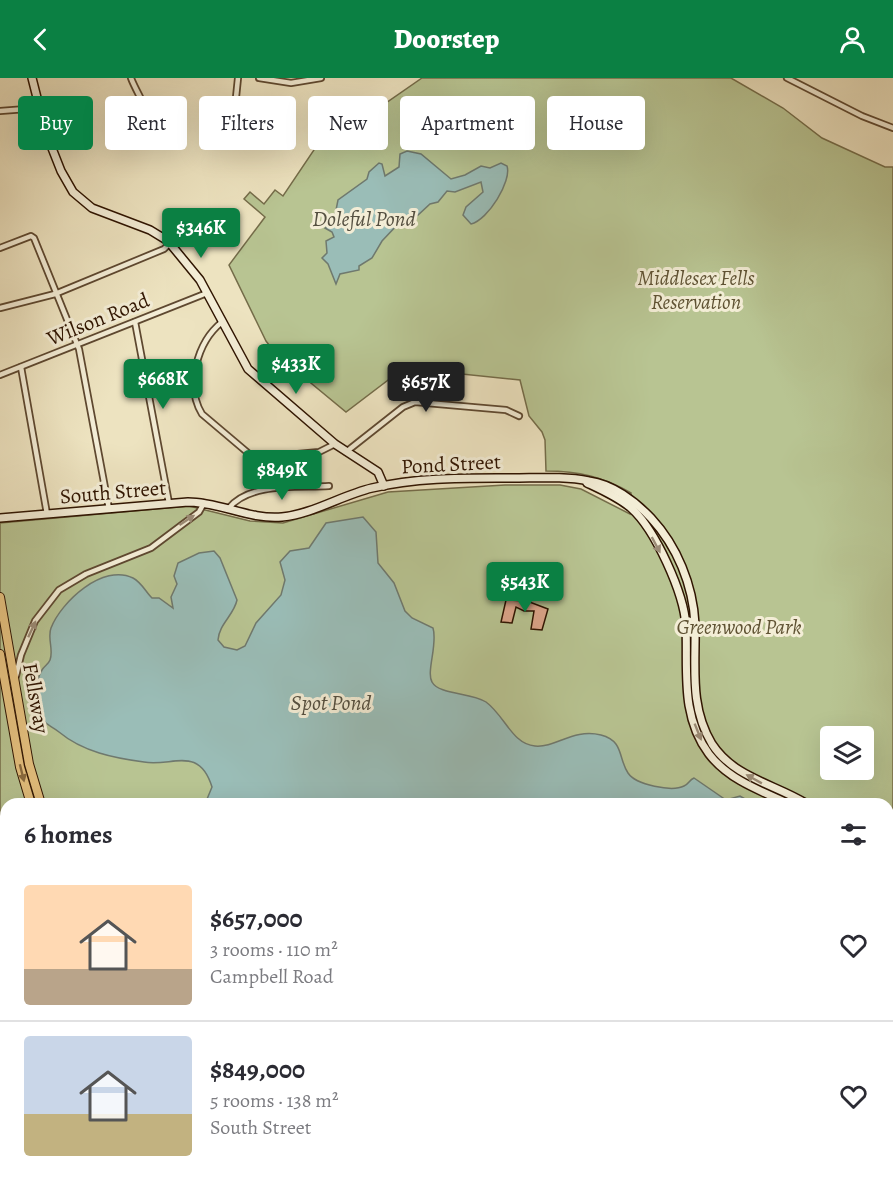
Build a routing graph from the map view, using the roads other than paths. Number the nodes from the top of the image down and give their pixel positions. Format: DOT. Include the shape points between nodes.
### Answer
graph roads {
  1 [pos="32,78"];
  2 [pos="131,78"];
  3 [pos="238,78"];
  4 [pos="259,78"];
  5 [pos="321,78"];
  6 [pos="787,78"];
  7 [pos="36,96"];
  8 [pos="139,96"];
  9 [pos="236,96"];
  10 [pos="18,110"];
  11 [pos="0,111"];
  12 [pos="893,128"];
  13 [pos="53,150"];
  14 [pos="170,243"];
  15 [pos="0,248"];
  16 [pos="57,293"];
  17 [pos="207,293"];
  18 [pos="0,308"];
  19 [pos="135,322"];
  20 [pos="222,322"];
  21 [pos="78,345"];
  22 [pos="21,367"];
  23 [pos="0,375"];
  24 [pos="519,416"];
  25 [pos="335,444"];
  26 [pos="346,452"];
  27 [pos="579,480"];
  28 [pos="329,486"];
  29 [pos="384,486"];
  30 [pos="169,503"];
  31 [pos="204,503"];
  32 [pos="109,508"];
  33 [pos="229,508"];
  34 [pos="47,514"];
  35 [pos="0,518"];
  36 [pos="0,597"];
  37 [pos="0,654"];
  38 [pos="15,685"];
  39 [pos="29,798"];
  40 [pos="39,798"];
  41 [pos="776,798"];
  42 [pos="795,798"];
  1 -- 7 [label="main road, Pond Street"];
  2 -- 8 [label="street"];
  3 -- 9 [label="street"];
  4 -- 5 [label="street" via="291,83"];
  6 -- 12 [label="street"];
  10 -- 11 [label="street"];
  13 -- 14 [label="main road, Pond Street" via="76,195 92,207 153,231"];
  14 -- 16 [label="street" via="165,249"];
  14 -- 17 [label="main road, Pond Street"];
  15 -- 16 [label="street" via="33,237"];
  16 -- 18 [label="street"];
  16 -- 21 [label="street"];
  17 -- 19 [label="street, Wilson Road"];
  17 -- 20 [label="main road, Pond Street"];
  19 -- 21 [label="street, Wilson Road"];
  19 -- 30 [label="street"];
  20 -- 25 [label="main road, Pond Street" via="253,375"];
  20 -- 25 [label="street" via="209,335 193,375 202,414 255,458 319,452"];
  21 -- 22 [label="street, Wilson Road"];
  21 -- 32 [label="street"];
  22 -- 23 [label="street, Wilson Road"];
  22 -- 34 [label="street"];
  24 -- 26 [label="street" via="506,410 415,402"];
  25 -- 26 [label="main road, Pond Street"];
  26 -- 29 [label="main road, Pond Street" via="378,472"];
  27 -- 29 [label="main road, Pond Street" via="456,478"];
  27 -- 41 [label="main road, Pond Street, one-way" via="620,500 636,513 675,581 686,622 687,696 705,747 734,776"];
  42 -- 27 [label="main road, Pond Street, one-way" via="745,774 715,748 706,731 696,698 693,606 688,583 678,558 653,521 637,505 603,484"];
  28 -- 33 [label="street" via="249,493"];
  29 -- 33 [label="main road, South Street" via="286,516 261,516"];
  30 -- 31 [label="main road, South Street"];
  30 -- 32 [label="main road, South Street"];
  31 -- 33 [label="main road, South Street"];
  38 -- 31 [label="street, one-way" via="27,639 52,597 82,576 151,548 199,512"];
  32 -- 34 [label="main road, South Street"];
  34 -- 35 [label="main road, South Street"];
  36 -- 38 [label="main road, Fellsway"];
  37 -- 39 [label="main road, Fellsway, one-way"];
  38 -- 40 [label="main road, Fellsway"];
}
